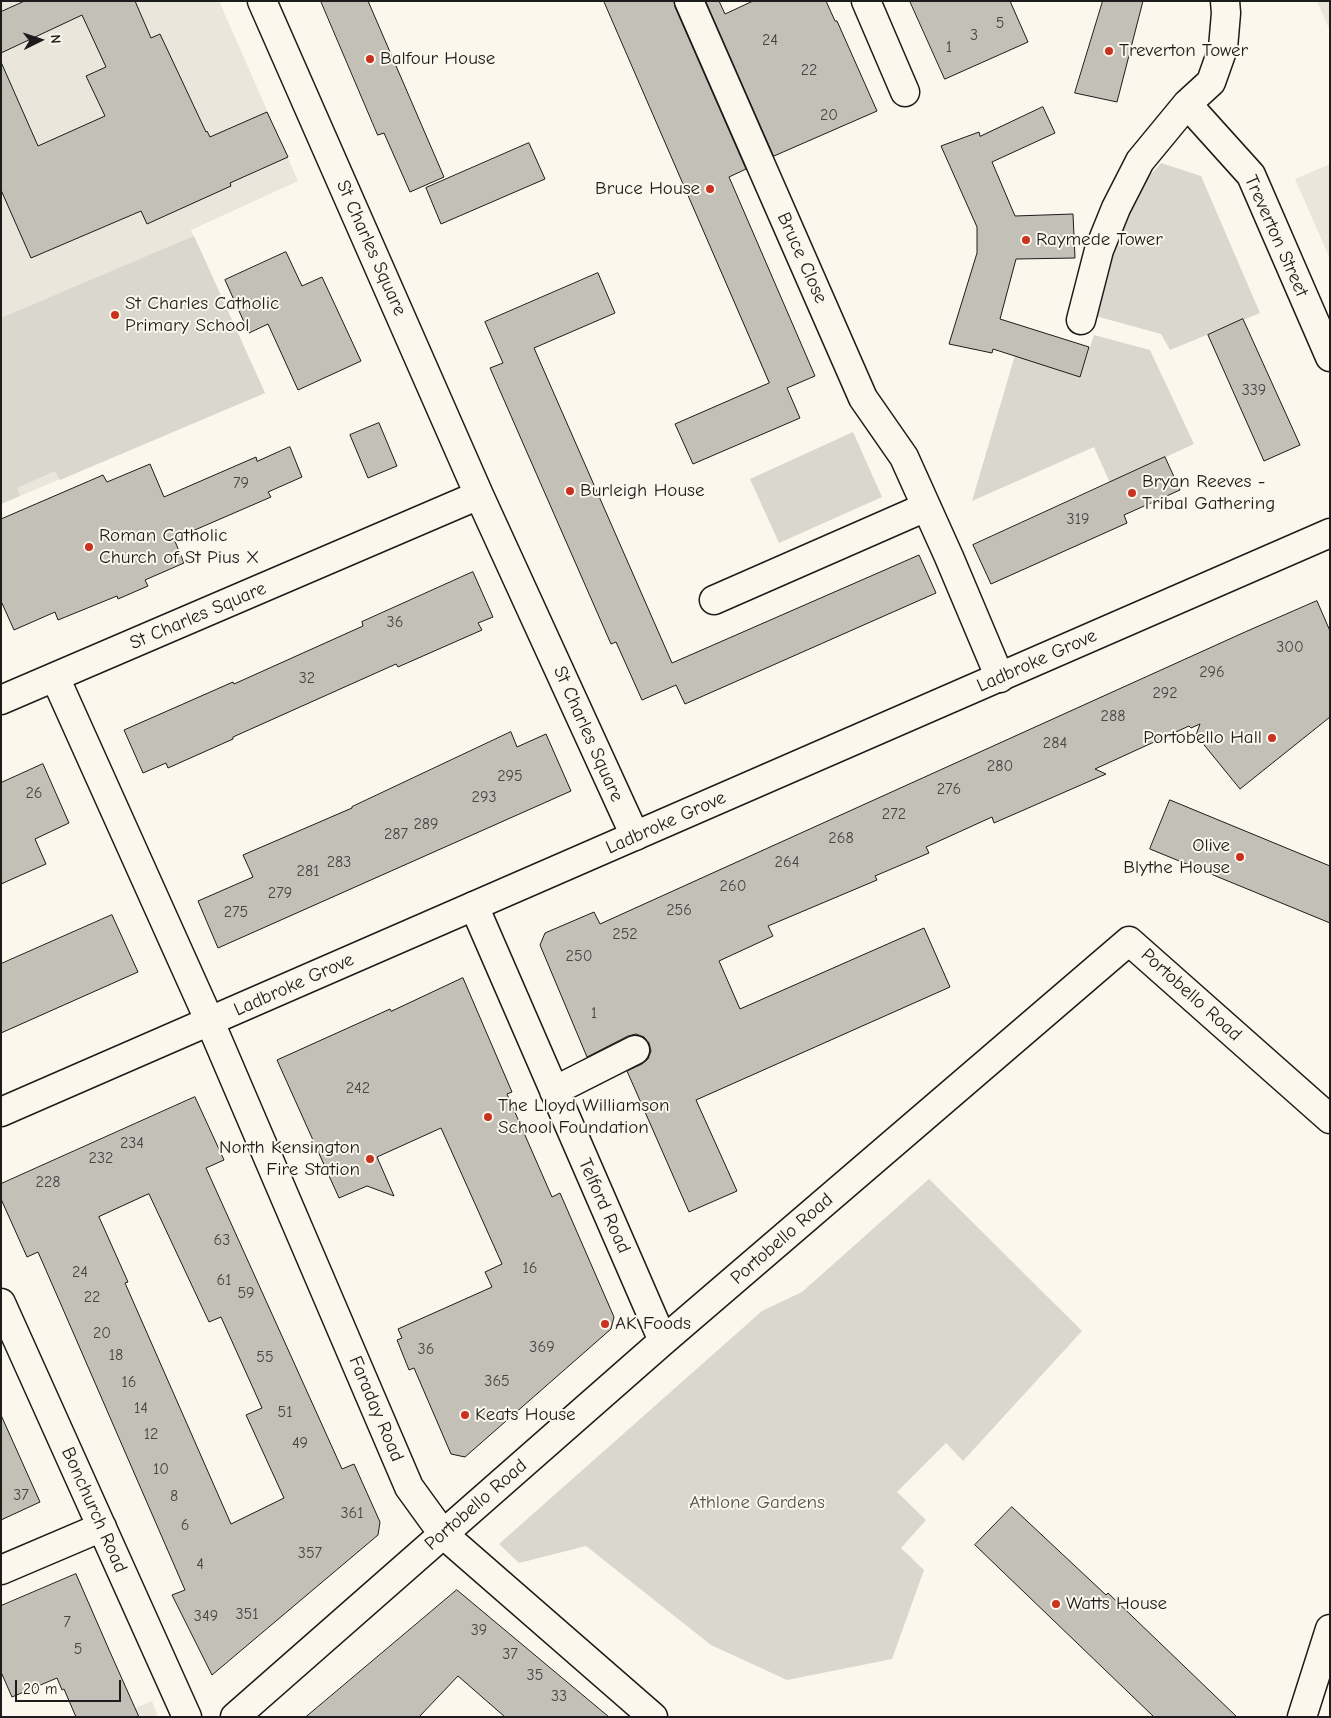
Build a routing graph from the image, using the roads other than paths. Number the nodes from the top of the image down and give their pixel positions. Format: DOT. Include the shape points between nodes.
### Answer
graph roads {
  1 [pos="262,1"];
  2 [pos="689,1"];
  3 [pos="866,1"];
  4 [pos="1225,1"];
  5 [pos="905,92"];
  6 [pos="1188,104"];
  7 [pos="1081,320"];
  8 [pos="1330,357"];
  9 [pos="480,495"];
  10 [pos="926,508"];
  11 [pos="1330,533"];
  12 [pos="714,600"];
  13 [pos="54,677"];
  14 [pos="1000,678"];
  15 [pos="1,700"];
  16 [pos="635,836"];
  17 [pos="474,906"];
  18 [pos="210,1022"];
  19 [pos="635,1050"];
  20 [pos="554,1091"];
  21 [pos="1,1112"];
  22 [pos="1330,1119"];
  23 [pos="1,1303"];
  24 [pos="663,1341"];
  25 [pos="102,1527"];
  26 [pos="443,1534"];
  27 [pos="1,1570"];
  28 [pos="1330,1628"];
  29 [pos="187,1717"];
  30 [pos="235,1717"];
  31 [pos="653,1717"];
  32 [pos="1302,1717"];
  1 -- 9 [label="street, St Charles Square"];
  2 -- 10 [label="street, Bruce Close" via="863,398 904,457"];
  3 -- 5 [label="street"];
  4 -- 6 [label="street" via="1223,48 1211,82"];
  6 -- 7 [label="street" via="1140,161 1116,208 1099,250"];
  6 -- 8 [label="street, Treverton Street" via="1251,175"];
  9 -- 13 [label="street, St Charles Square"];
  9 -- 16 [label="street, St Charles Square"];
  10 -- 12 [label="street"];
  10 -- 14 [label="street, Bruce Close"];
  11 -- 14 [label="street, Ladbroke Grove"];
  13 -- 15 [label="street, St Charles Square"];
  13 -- 18 [label="street"];
  14 -- 16 [label="street, Ladbroke Grove"];
  16 -- 17 [label="street, Ladbroke Grove"];
  17 -- 18 [label="street, Ladbroke Grove"];
  17 -- 20 [label="street, Telford Road"];
  18 -- 21 [label="street, Ladbroke Grove"];
  18 -- 26 [label="street, Faraday Road" via="409,1487"];
  19 -- 20 [label="street"];
  20 -- 24 [label="street, Telford Road"];
  22 -- 24 [label="street, Portobello Road" via="1129,941"];
  23 -- 25 [label="street, Bonchurch Road"];
  24 -- 26 [label="street, Portobello Road"];
  25 -- 27 [label="street"];
  25 -- 29 [label="street, Bonchurch Road"];
  26 -- 30 [label="street, Portobello Road"];
  26 -- 31 [label="street, Faraday Road"];
  28 -- 32 [label="street"];
}
